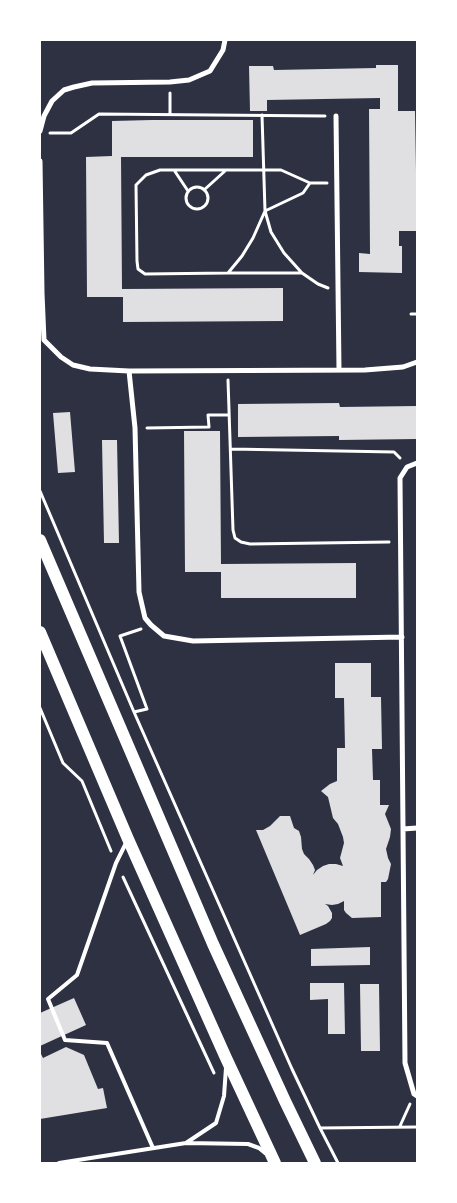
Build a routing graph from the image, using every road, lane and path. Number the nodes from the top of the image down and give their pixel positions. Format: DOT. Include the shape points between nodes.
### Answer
graph roads {
  1 [pos="225,40"];
  2 [pos="170,82"];
  3 [pos="170,114"];
  4 [pos="262,116"];
  5 [pos="336,116"];
  6 [pos="40,131"];
  7 [pos="48,133"];
  8 [pos="40,161"];
  9 [pos="173,170"];
  10 [pos="226,170"];
  11 [pos="264,171"];
  12 [pos="204,190"];
  13 [pos="188,191"];
  14 [pos="265,211"];
  15 [pos="228,273"];
  16 [pos="302,273"];
  17 [pos="338,291"];
  18 [pos="411,314"];
  19 [pos="417,314"];
  20 [pos="417,362"];
  21 [pos="228,370"];
  22 [pos="339,370"];
  23 [pos="130,371"];
  24 [pos="229,415"];
  25 [pos="135,428"];
  26 [pos="231,449"];
  27 [pos="417,463"];
  28 [pos="408,468"];
  29 [pos="40,491"];
  30 [pos="40,540"];
  31 [pos="401,542"];
  32 [pos="151,625"];
  33 [pos="40,632"];
  34 [pos="402,637"];
  35 [pos="40,708"];
  36 [pos="134,712"];
  37 [pos="417,828"];
  38 [pos="403,829"];
  39 [pos="128,839"];
  40 [pos="116,863"];
  41 [pos="226,1058"];
  42 [pos="416,1095"];
  43 [pos="224,1096"];
  44 [pos="400,1126"];
  45 [pos="417,1127"];
  46 [pos="320,1128"];
  47 [pos="186,1143"];
  48 [pos="153,1148"];
  49 [pos="275,1162"];
  50 [pos="58,1163"];
  51 [pos="316,1163"];
  52 [pos="338,1163"];
  1 -- 2 [label="street" via="223,50 210,71 189,80"];
  2 -- 3 [label="path"];
  2 -- 6 [label="street" via="92,84 64,90 52,101"];
  3 -- 4 [label="path"];
  3 -- 7 [label="path" via="98,114 71,133"];
  4 -- 5 [label="path"];
  4 -- 11 [label="path"];
  5 -- 17 [label="street"];
  8 -- 23 [label="street" via="44,340 73,365"];
  9 -- 10 [label="path"];
  9 -- 13 [label="path"];
  9 -- 15 [label="path" via="146,175 136,186 138,270 145,274"];
  10 -- 11 [label="path"];
  10 -- 12 [label="path"];
  11 -- 14 [label="path"];
  11 -- 14 [label="path" via="281,170 310,183 303,193"];
  12 -- 13 [label="path" via="198,187"];
  12 -- 13 [label="path" via="208,200 198,209 187,201"];
  14 -- 15 [label="path" via="253,238"];
  14 -- 16 [label="path" via="271,232"];
  15 -- 16 [label="path"];
  16 -- 17 [label="path" via="318,284"];
  17 -- 22 [label="street"];
  18 -- 19 [label="path"];
  20 -- 22 [label="street" via="403,367"];
  21 -- 22 [label="street"];
  21 -- 23 [label="street"];
  21 -- 24 [label="path"];
  23 -- 25 [label="street"];
  24 -- 25 [label="path" via="208,416 209,427"];
  24 -- 26 [label="path"];
  25 -- 32 [label="street" via="139,592 145,618"];
  26 -- 28 [label="path" via="394,452"];
  26 -- 31 [label="path" via="233,530 235,538 241,542"];
  27 -- 28 [label="street"];
  28 -- 31 [label="street" via="400,478"];
  29 -- 36 [label="path"];
  30 -- 51 [label="main road" via="213,944"];
  31 -- 34 [label="street"];
  32 -- 34 [label="street" via="164,636 193,641"];
  32 -- 36 [label="path" via="120,636 147,709"];
  33 -- 39 [label="main road"];
  34 -- 38 [label="street"];
  35 -- 40 [label="path" via="63,763 82,781"];
  36 -- 46 [label="path"];
  37 -- 38 [label="street"];
  38 -- 42 [label="street" via="405,1062"];
  39 -- 40 [label="lane"];
  39 -- 41 [label="main road"];
  40 -- 43 [label="path"];
  40 -- 48 [label="lane" via="77,975 48,998 65,1040 108,1043"];
  41 -- 43 [label="lane"];
  41 -- 49 [label="main road"];
  42 -- 44 [label="path"];
  43 -- 47 [label="lane" via="216,1124"];
  44 -- 45 [label="path"];
  44 -- 46 [label="path"];
  46 -- 52 [label="path"];
  47 -- 48 [label="lane"];
  47 -- 49 [label="lane" via="248,1144 259,1148"];
  48 -- 50 [label="lane"];
}
